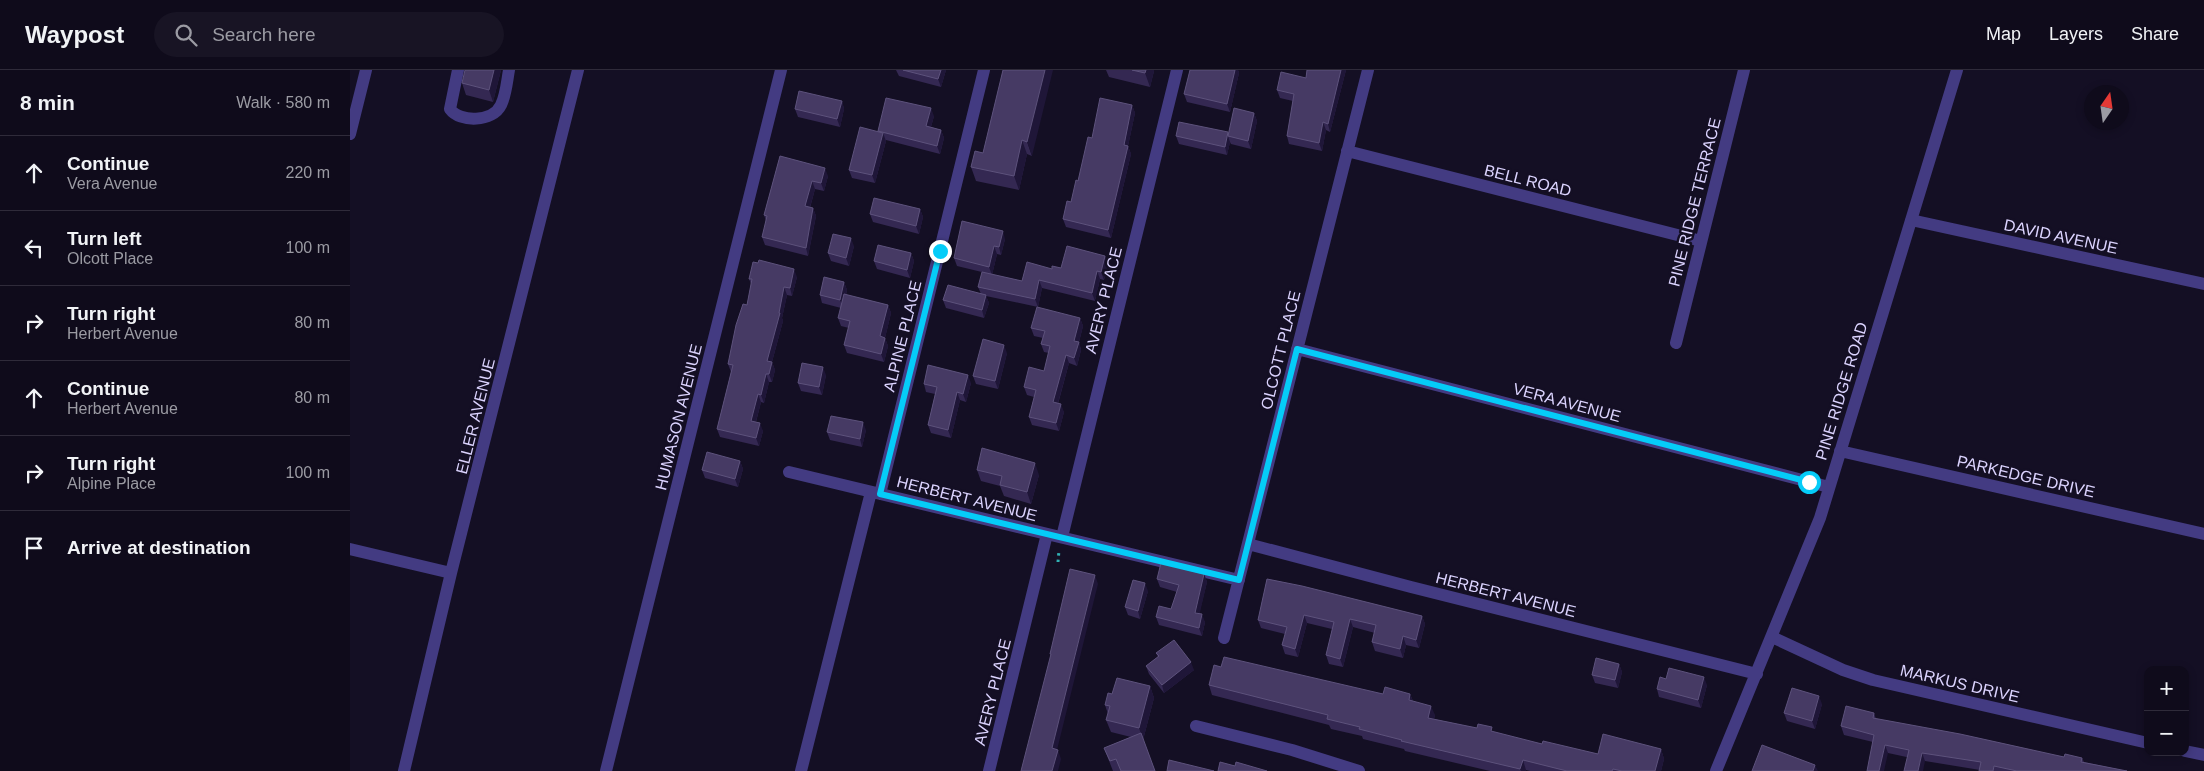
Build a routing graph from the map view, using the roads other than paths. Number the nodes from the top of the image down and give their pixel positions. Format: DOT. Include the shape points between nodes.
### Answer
graph roads {
  1 [pos="366,70"];
  2 [pos="458,70"];
  3 [pos="509,70"];
  4 [pos="578,70"];
  5 [pos="781,70"];
  6 [pos="984,70"];
  7 [pos="1177,70"];
  8 [pos="1368,70"];
  9 [pos="1744,70"];
  10 [pos="1957,70"];
  11 [pos="350,134"];
  12 [pos="1348,151"];
  13 [pos="1911,220"];
  14 [pos="1701,241"];
  15 [pos="2204,284"];
  16 [pos="1676,342"];
  17 [pos="1297,349"];
  18 [pos="1840,451"];
  19 [pos="789,472"];
  20 [pos="1829,488"];
  21 [pos="875,493"];
  22 [pos="1047,534"];
  23 [pos="2204,534"];
  24 [pos="1062,537"];
  25 [pos="1248,544"];
  26 [pos="350,549"];
  27 [pos="451,573"];
  28 [pos="1239,580"];
  29 [pos="1772,637"];
  30 [pos="1224,638"];
  31 [pos="1757,674"];
  32 [pos="1196,726"];
  33 [pos="2144,742"];
  34 [pos="2189,752"];
  35 [pos="2204,755"];
  36 [pos="404,771"];
  37 [pos="606,771"];
  38 [pos="801,771"];
  39 [pos="989,771"];
  40 [pos="1359,771"];
  41 [pos="1716,771"];
  1 -- 11 [label="street"];
  2 -- 3 [label="street" via="450,109 462,118 484,118 494,113 501,105"];
  4 -- 27 [label="street, ELLER AVENUE"];
  5 -- 37 [label="street, HUMASON AVENUE"];
  6 -- 21 [label="street, ALPINE PLACE"];
  7 -- 24 [label="street, AVERY PLACE"];
  8 -- 12 [label="street, OLCOTT PLACE"];
  9 -- 14 [label="street, PINE RIDGE TERRACE"];
  10 -- 13 [label="street, PINE RIDGE ROAD"];
  12 -- 14 [label="street, BELL ROAD"];
  12 -- 17 [label="street, OLCOTT PLACE"];
  13 -- 15 [label="street, DAVID AVENUE"];
  13 -- 18 [label="street, PINE RIDGE ROAD"];
  14 -- 16 [label="street, PINE RIDGE TERRACE"];
  17 -- 20 [label="street, VERA AVENUE"];
  17 -- 25 [label="street, OLCOTT PLACE"];
  18 -- 20 [label="street, PINE RIDGE ROAD"];
  18 -- 23 [label="street, PARKEDGE DRIVE"];
  19 -- 21 [label="street, HERBERT AVENUE"];
  20 -- 29 [label="street, PINE RIDGE ROAD"];
  21 -- 22 [label="street, HERBERT AVENUE"];
  21 -- 38 [label="street, ALPINE PLACE"];
  22 -- 24 [label="street, HERBERT AVENUE"];
  22 -- 39 [label="street, AVERY PLACE"];
  24 -- 28 [label="street"];
  25 -- 28 [label="street, OLCOTT PLACE"];
  25 -- 31 [label="street, HERBERT AVENUE"];
  26 -- 27 [label="street"];
  27 -- 36 [label="street, ELLER AVENUE"];
  28 -- 30 [label="street, OLCOTT PLACE"];
  29 -- 31 [label="street, PINE RIDGE ROAD"];
  29 -- 33 [label="street, MARKUS DRIVE" via="1843,670 1873,680"];
  31 -- 41 [label="street, PINE RIDGE ROAD"];
  32 -- 40 [label="street"];
  34 -- 35 [label="street"];
}
